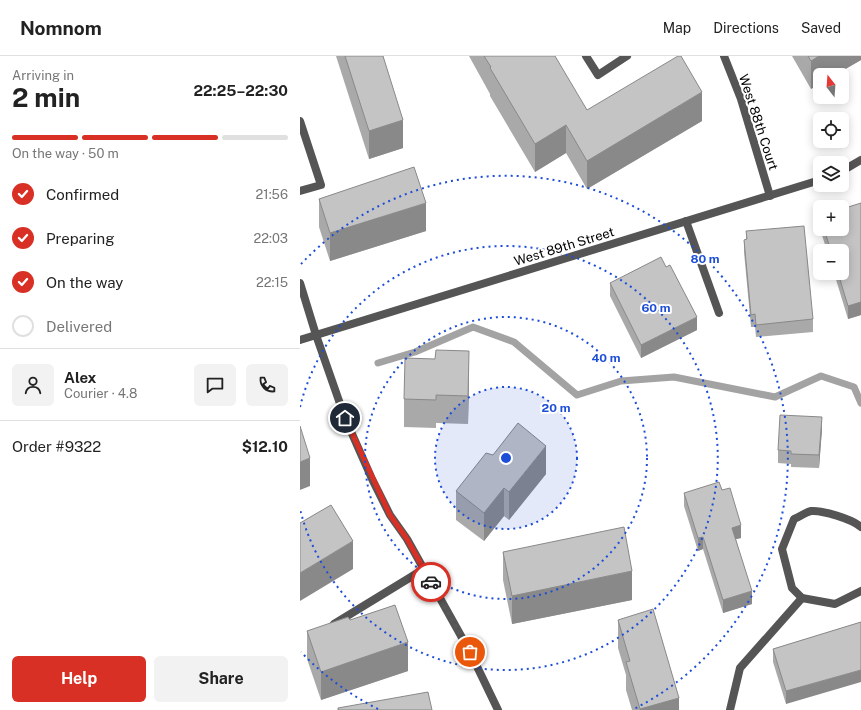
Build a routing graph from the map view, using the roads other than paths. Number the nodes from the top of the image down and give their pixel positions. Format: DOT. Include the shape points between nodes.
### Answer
graph roads {
  1 [pos="586,56"];
  2 [pos="627,56"];
  3 [pos="724,56"];
  4 [pos="300,122"];
  5 [pos="861,160"];
  6 [pos="849,167"];
  7 [pos="813,182"];
  8 [pos="300,191"];
  9 [pos="770,196"];
  10 [pos="686,221"];
  11 [pos="300,283"];
  12 [pos="719,313"];
  13 [pos="316,335"];
  14 [pos="300,340"];
  15 [pos="861,527"];
  16 [pos="424,569"];
  17 [pos="861,590"];
  18 [pos="802,598"];
  19 [pos="333,625"];
  20 [pos="498,710"];
  21 [pos="730,710"];
  1 -- 2 [label="street" via="598,75"];
  3 -- 9 [label="street, West 88th Court" via="741,99"];
  4 -- 8 [label="street" via="321,185"];
  5 -- 6 [label="street"];
  7 -- 9 [label="street, West 89th Street"];
  9 -- 10 [label="street, West 89th Street"];
  10 -- 12 [label="street"];
  10 -- 13 [label="street, West 89th Street"];
  11 -- 13 [label="street"];
  13 -- 14 [label="street, West 89th Street"];
  13 -- 16 [label="street" via="345,418 372,479 390,515"];
  15 -- 18 [label="street" via="836,515 810,511 794,519 782,549 792,588"];
  16 -- 19 [label="street"];
  16 -- 20 [label="street" via="470,652"];
  17 -- 18 [label="street" via="835,604"];
  18 -- 21 [label="street" via="740,668"];
}
